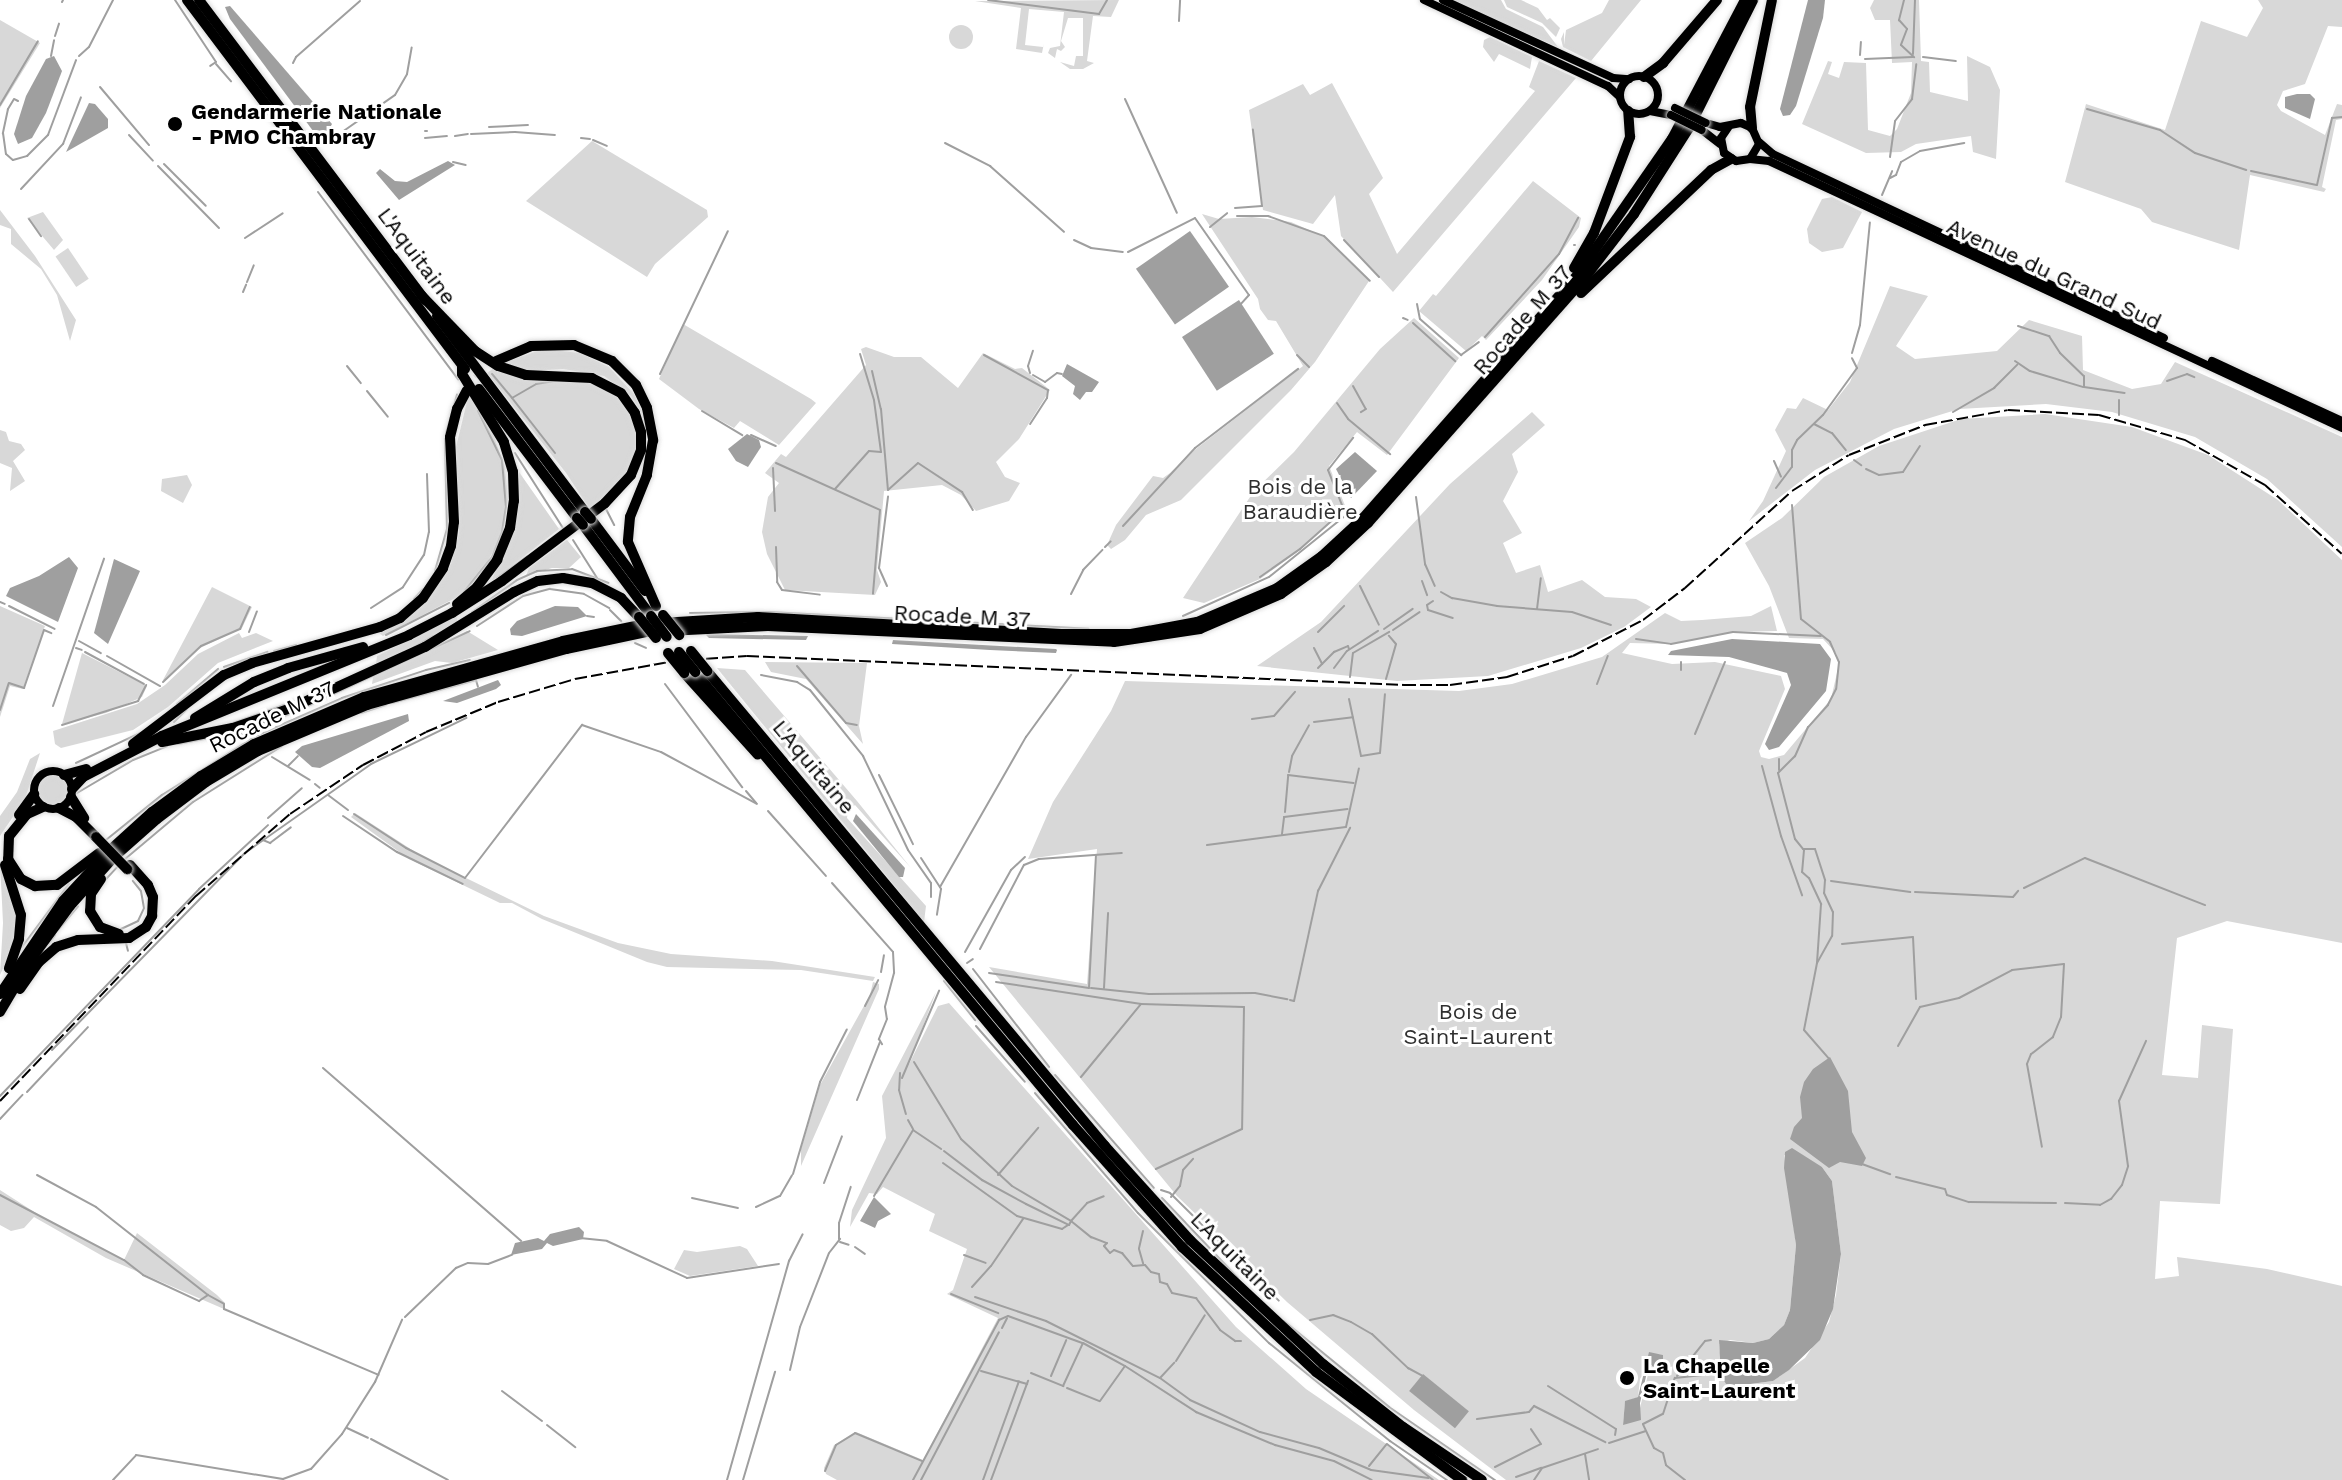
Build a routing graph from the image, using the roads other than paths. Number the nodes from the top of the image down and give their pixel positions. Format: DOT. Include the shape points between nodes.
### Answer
graph roads {
  1 [pos="187,0"];
  2 [pos="199,0"];
  3 [pos="1424,0"];
  4 [pos="1443,0"];
  5 [pos="1717,0"];
  6 [pos="1745,0"];
  7 [pos="1753,0"];
  8 [pos="1772,0"];
  9 [pos="1644,77"];
  10 [pos="1629,79"];
  11 [pos="1658,94"];
  12 [pos="1620,97"];
  13 [pos="1628,111"];
  14 [pos="1650,111"];
  15 [pos="1673,112"];
  16 [pos="1704,126"];
  17 [pos="1729,126"];
  18 [pos="1752,128"];
  19 [pos="1759,142"];
  20 [pos="1721,144"];
  21 [pos="1731,159"];
  22 [pos="1750,159"];
  23 [pos="421,295"];
  24 [pos="1546,318"];
  25 [pos="490,365"];
  26 [pos="462,366"];
  27 [pos="467,390"];
  28 [pos="2342,421"];
  29 [pos="2342,428"];
  30 [pos="584,519"];
  31 [pos="652,613"];
  32 [pos="1099,639"];
  33 [pos="123,754"];
  34 [pos="64,775"];
  35 [pos="71,793"];
  36 [pos="34,794"];
  37 [pos="43,807"];
  38 [pos="59,808"];
  39 [pos="132,829"];
  40 [pos="98,836"];
  41 [pos="114,857"];
  42 [pos="128,867"];
  43 [pos="924,938"];
  44 [pos="947,966"];
  45 [pos="0,992"];
  46 [pos="0,1015"];
  47 [pos="1462,1480"];
  48 [pos="1482,1480"];
  1 -- 26 [label="highway, L'Aquitaine"];
  2 -- 23 [label="highway, L'Aquitaine"];
  3 -- 12 [label="main road" via="1601,83"];
  4 -- 10 [label="main road" via="1608,75"];
  5 -- 9 [label="highway" via="1663,63"];
  6 -- 24 [label="highway, Rocade M 37" via="1643,186"];
  7 -- 24 [label="highway, Rocade M 37" via="1665,167 1601,258"];
  8 -- 18 [label="highway" via="1750,107"];
  9 -- 10 [label="main road"];
  9 -- 11 [label="main road"];
  10 -- 12 [label="main road"];
  11 -- 14 [label="main road"];
  11 -- 15 [label="main road"];
  12 -- 13 [label="main road"];
  13 -- 14 [label="main road"];
  13 -- 24 [label="highway" via="1630,137 1594,233"];
  14 -- 15 [label="main road"];
  15 -- 16 [label="main road, bridge"];
  16 -- 17 [label="main road"];
  16 -- 20 [label="main road"];
  17 -- 18 [label="main road" via="1741,123"];
  17 -- 20 [label="main road"];
  18 -- 19 [label="main road"];
  19 -- 22 [label="main road"];
  19 -- 28 [label="main road, Avenue du Grand Sud" via="1773,154"];
  20 -- 21 [label="main road"];
  21 -- 22 [label="main road"];
  21 -- 24 [label="highway" via="1711,170 1557,318"];
  22 -- 29 [label="main road, Avenue du Grand Sud" via="1769,161"];
  23 -- 30 [label="highway, L'Aquitaine"];
  23 -- 33 [label="highway" via="475,351 503,369 592,378 621,393 641,432 631,475 605,503 452,613"];
  24 -- 32 [label="highway, Rocade M 37" via="1322,556 1247,604 1150,635"];
  25 -- 31 [label="highway" via="531,346 574,345 612,361 636,385 651,419 653,450 630,517 628,542"];
  26 -- 30 [label="highway, L'Aquitaine"];
  26 -- 33 [label="highway" via="500,434 514,480 506,539 477,587 407,632 279,671"];
  27 -- 33 [label="highway" via="450,437 451,546 423,598 380,627 224,675"];
  30 -- 31 [label="highway, L'Aquitaine"];
  31 -- 33 [label="highway" via="592,583 538,581 425,647 278,713"];
  31 -- 43 [label="highway, L'Aquitaine, bridge" via="679,635"];
  31 -- 43 [label="highway, L'Aquitaine, bridge" via="661,637 690,672"];
  32 -- 39 [label="highway, Rocade M 37" via="758,617 603,631 309,717 218,764"];
  32 -- 41 [label="highway, Rocade M 37" via="748,626 660,631 595,642 386,699 304,729 206,782"];
  33 -- 34 [label="highway"];
  33 -- 35 [label="highway" via="83,777"];
  34 -- 35 [label="main road"];
  34 -- 36 [label="main road" via="42,774"];
  35 -- 38 [label="main road"];
  35 -- 40 [label="highway"];
  36 -- 37 [label="main road"];
  36 -- 45 [label="highway" via="7,828 2,843 21,922"];
  37 -- 38 [label="main road"];
  37 -- 39 [label="highway" via="19,822 7,843 13,869 35,886 63,882"];
  38 -- 40 [label="highway"];
  39 -- 45 [label="highway, Rocade M 37" via="63,901"];
  40 -- 42 [label="highway, bridge"];
  41 -- 42 [label="highway" via="89,905 96,923 111,933 132,931 147,915 146,893"];
  41 -- 46 [label="highway, Rocade M 37" via="57,922"];
  42 -- 46 [label="highway" via="153,897 146,927 129,938 78,940 56,947"];
  43 -- 44 [label="highway, L'Aquitaine"];
  44 -- 47 [label="highway, L'Aquitaine" via="1117,1177 1225,1291 1340,1392"];
  44 -- 48 [label="highway, L'Aquitaine" via="1218,1269 1355,1390"];
}
